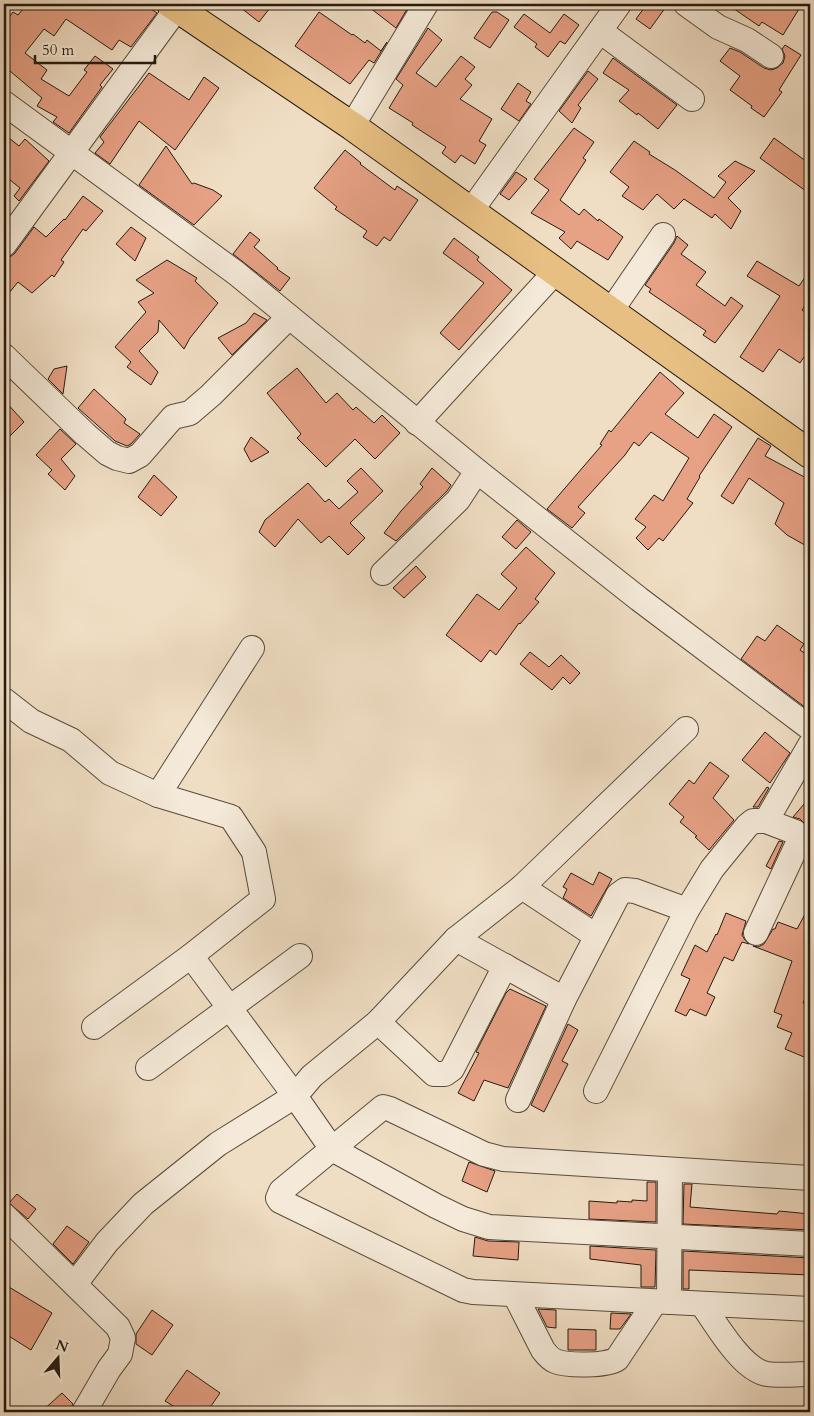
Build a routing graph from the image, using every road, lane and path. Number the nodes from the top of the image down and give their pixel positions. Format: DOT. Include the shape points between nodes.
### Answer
graph roads {
  1 [pos="426,4"];
  2 [pos="619,4"];
  3 [pos="686,4"];
  4 [pos="176,5"];
  5 [pos="600,31"];
  6 [pos="771,56"];
  7 [pos="692,100"];
  8 [pos="4,103"];
  9 [pos="352,126"];
  10 [pos="70,153"];
  11 [pos="471,211"];
  12 [pos="663,235"];
  13 [pos="4,245"];
  14 [pos="556,271"];
  15 [pos="611,311"];
  16 [pos="289,317"];
  17 [pos="4,356"];
  18 [pos="417,423"];
  19 [pos="810,454"];
  20 [pos="477,470"];
  21 [pos="383,573"];
  22 [pos="252,648"];
  23 [pos="4,700"];
  24 [pos="810,728"];
  25 [pos="686,729"];
  26 [pos="810,745"];
  27 [pos="158,795"];
  28 [pos="766,821"];
  29 [pos="522,887"];
  30 [pos="687,910"];
  31 [pos="756,933"];
  32 [pos="596,936"];
  33 [pos="456,939"];
  34 [pos="190,956"];
  35 [pos="300,956"];
  36 [pos="505,966"];
  37 [pos="564,998"];
  38 [pos="230,1008"];
  39 [pos="378,1022"];
  40 [pos="94,1027"];
  41 [pos="148,1068"];
  42 [pos="596,1092"];
  43 [pos="295,1096"];
  44 [pos="518,1100"];
  45 [pos="332,1149"];
  46 [pos="670,1170"];
  47 [pos="810,1178"];
  48 [pos="4,1215"];
  49 [pos="670,1237"];
  50 [pos="810,1244"];
  51 [pos="75,1284"];
  52 [pos="515,1295"];
  53 [pos="662,1302"];
  54 [pos="702,1304"];
  55 [pos="810,1309"];
  56 [pos="810,1374"];
  57 [pos="84,1412"];
  1 -- 9 [label="street"];
  2 -- 5 [label="street"];
  3 -- 6 [label="street" via="718,27 747,40"];
  4 -- 9 [label="main road"];
  4 -- 10 [label="street"];
  5 -- 7 [label="street"];
  5 -- 11 [label="street"];
  8 -- 10 [label="street"];
  9 -- 11 [label="main road"];
  10 -- 13 [label="street"];
  10 -- 16 [label="street" via="236,273"];
  11 -- 14 [label="main road"];
  12 -- 15 [label="street"];
  14 -- 15 [label="main road"];
  14 -- 18 [label="street"];
  15 -- 19 [label="main road"];
  16 -- 17 [label="street" via="194,410 172,417 140,455 129,460 112,455 93,440"];
  16 -- 18 [label="street"];
  18 -- 20 [label="street"];
  20 -- 21 [label="street" via="458,500"];
  20 -- 24 [label="street" via="639,599"];
  22 -- 27 [label="street"];
  23 -- 27 [label="street" via="31,721 72,740 110,773"];
  25 -- 29 [label="street"];
  26 -- 28 [label="street"];
  27 -- 34 [label="street" via="230,817 254,852 263,899"];
  28 -- 30 [label="street" via="753,821 747,826 712,869"];
  28 -- 31 [label="street" via="795,832 799,838"];
  29 -- 32 [label="street"];
  29 -- 33 [label="street"];
  30 -- 32 [label="street" via="626,890 618,895"];
  30 -- 42 [label="street"];
  32 -- 37 [label="street"];
  33 -- 36 [label="street"];
  33 -- 39 [label="street"];
  34 -- 38 [label="street"];
  34 -- 40 [label="street"];
  35 -- 38 [label="street"];
  36 -- 37 [label="street"];
  36 -- 39 [label="street" via="452,1069 445,1074 434,1074"];
  37 -- 44 [label="street"];
  38 -- 41 [label="street"];
  38 -- 43 [label="street"];
  39 -- 43 [label="street" via="312,1076"];
  43 -- 45 [label="street"];
  43 -- 51 [label="street" via="218,1144 143,1204 112,1236"];
  45 -- 46 [label="street" via="386,1107 495,1157"];
  45 -- 49 [label="street" via="436,1206 477,1224"];
  45 -- 52 [label="street" via="281,1191 280,1201 462,1290"];
  46 -- 47 [label="street"];
  46 -- 49 [label="street"];
  48 -- 51 [label="street"];
  49 -- 50 [label="street"];
  49 -- 53 [label="street"];
  51 -- 57 [label="street" via="118,1327 123,1338 120,1354"];
  52 -- 53 [label="street"];
  52 -- 53 [label="street" via="543,1350 549,1358 565,1363 604,1364 617,1359"];
  53 -- 54 [label="street"];
  54 -- 55 [label="street"];
  54 -- 56 [label="street" via="750,1366 767,1374"];
}
